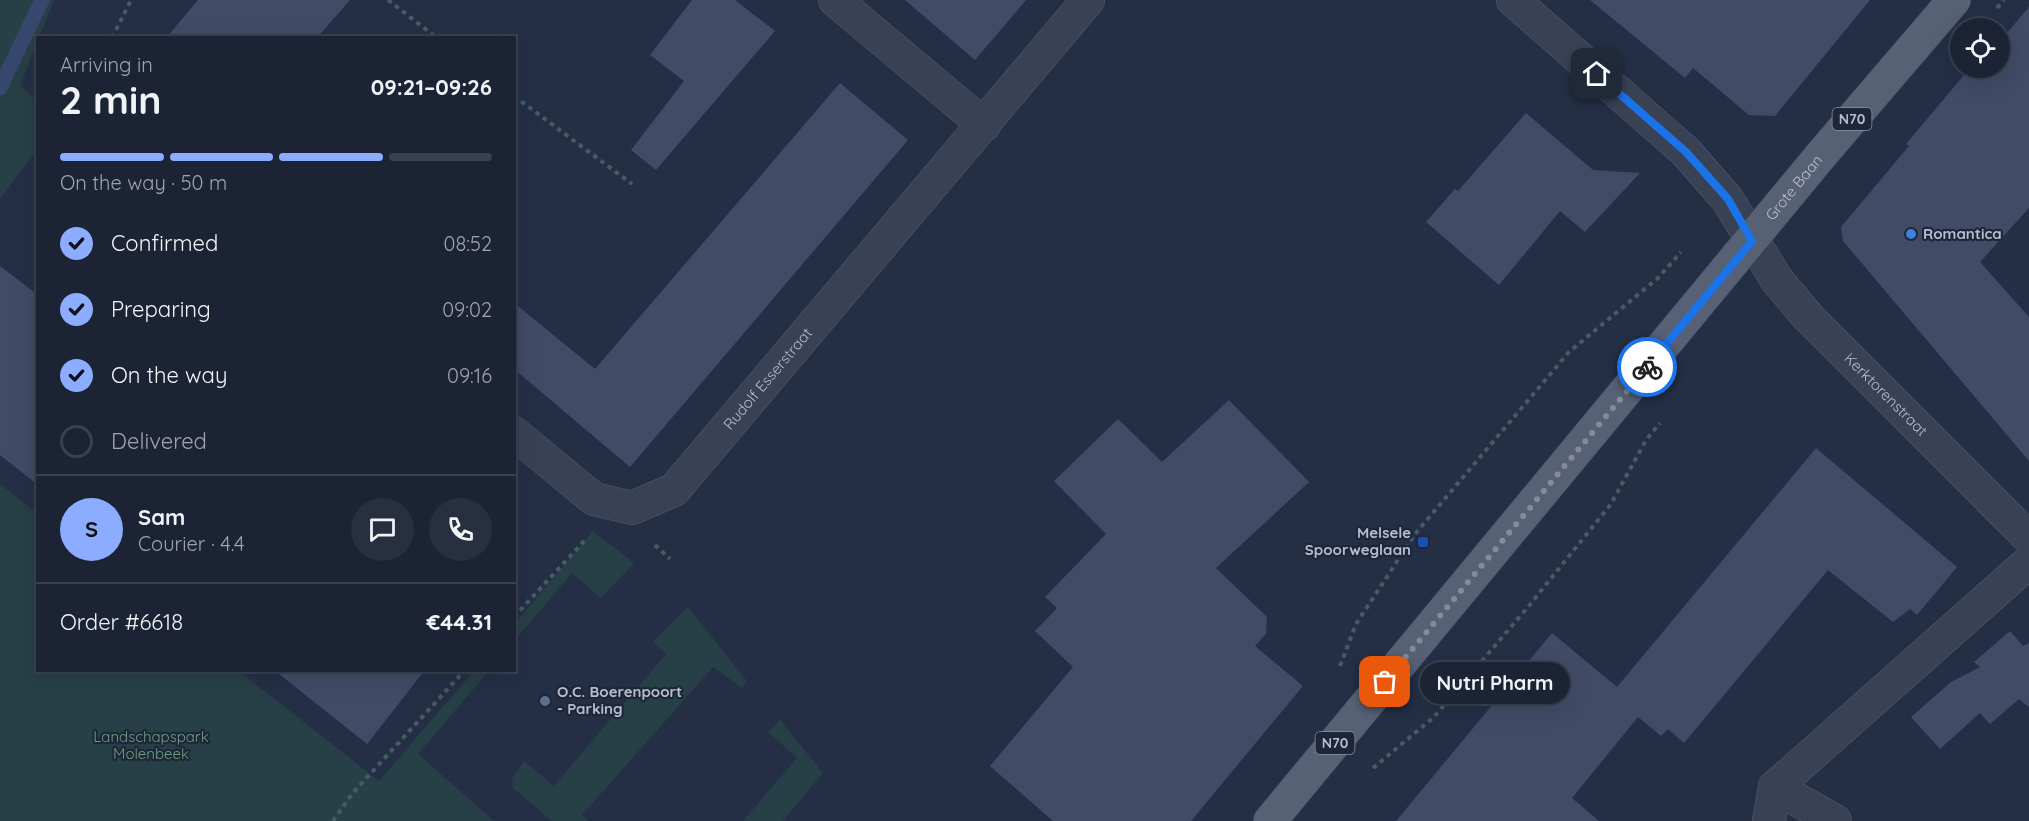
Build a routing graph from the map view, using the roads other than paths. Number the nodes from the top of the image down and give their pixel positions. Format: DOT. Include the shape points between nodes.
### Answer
graph roads {
  1 [pos="835,0"];
  2 [pos="1088,0"];
  3 [pos="1514,0"];
  4 [pos="1954,0"];
  5 [pos="984,125"];
  6 [pos="1752,241"];
  7 [pos="516,435"];
  8 [pos="2029,538"];
  9 [pos="2029,562"];
  10 [pos="1775,787"];
  11 [pos="1270,821"];
  12 [pos="1769,821"];
  13 [pos="1836,821"];
  1 -- 5 [label="street"];
  2 -- 5 [label="street, Rudolf Esserstraat"];
  3 -- 6 [label="street, Kerktorenstraat" via="1686,152 1728,199"];
  4 -- 6 [label="main road, Grote Baan / N70"];
  5 -- 7 [label="street, Rudolf Esserstraat" via="674,490 632,508 594,499"];
  6 -- 8 [label="street, Kerktorenstraat" via="1777,280 1821,332"];
  6 -- 11 [label="main road, Grote Baan / N70"];
  9 -- 10 [label="street"];
  10 -- 12 [label="street"];
  10 -- 13 [label="street"];
}
